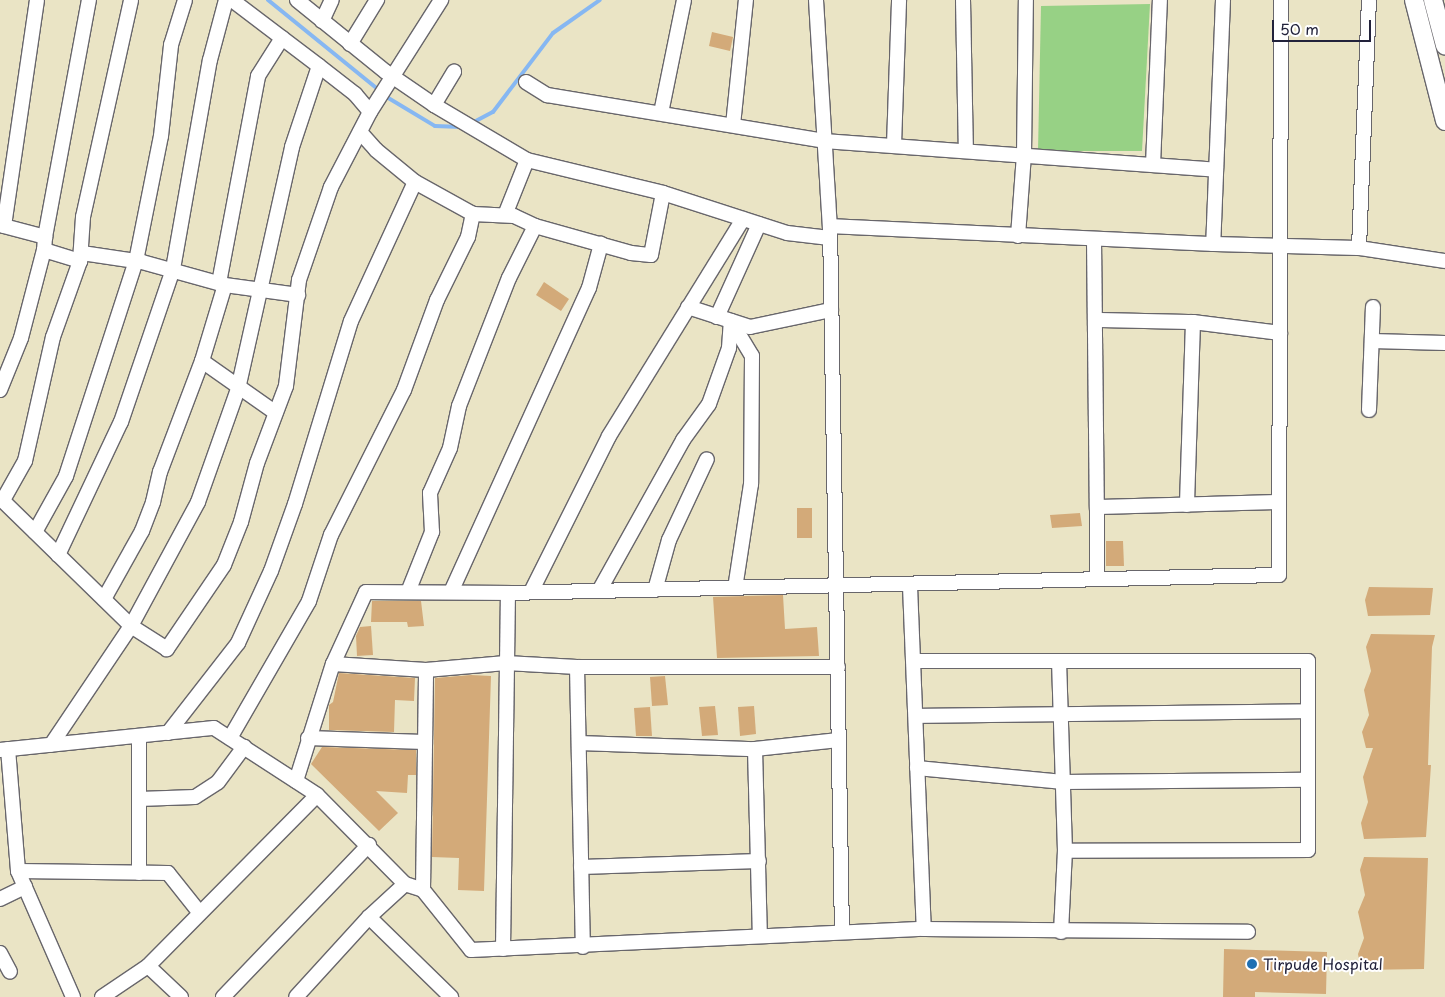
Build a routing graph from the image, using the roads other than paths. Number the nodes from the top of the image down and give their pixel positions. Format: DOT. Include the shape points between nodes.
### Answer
graph roads {
  1 [pos="38,0"];
  2 [pos="89,0"];
  3 [pos="131,0"];
  4 [pos="185,0"];
  5 [pos="226,0"];
  6 [pos="232,0"];
  7 [pos="297,0"];
  8 [pos="332,0"];
  9 [pos="377,0"];
  10 [pos="441,0"];
  11 [pos="684,0"];
  12 [pos="746,0"];
  13 [pos="816,0"];
  14 [pos="899,0"];
  15 [pos="963,0"];
  16 [pos="1026,0"];
  17 [pos="1160,0"];
  18 [pos="1223,0"];
  19 [pos="1281,0"];
  20 [pos="1369,0"];
  21 [pos="1414,0"];
  22 [pos="1433,0"];
  23 [pos="322,21"];
  24 [pos="282,38"];
  25 [pos="350,44"];
  26 [pos="1445,45"];
  27 [pos="319,66"];
  28 [pos="454,72"];
  29 [pos="393,77"];
  30 [pos="526,82"];
  31 [pos="434,105"];
  32 [pos="370,112"];
  33 [pos="661,113"];
  34 [pos="1445,121"];
  35 [pos="733,125"];
  36 [pos="360,132"];
  37 [pos="824,141"];
  38 [pos="894,145"];
  39 [pos="966,151"];
  40 [pos="1024,155"];
  41 [pos="528,160"];
  42 [pos="1154,165"];
  43 [pos="1216,170"];
  44 [pos="414,182"];
  45 [pos="663,192"];
  46 [pos="473,214"];
  47 [pos="505,215"];
  48 [pos="743,219"];
  49 [pos="759,224"];
  50 [pos="2,226"];
  51 [pos="535,226"];
  52 [pos="830,232"];
  53 [pos="1018,236"];
  54 [pos="1094,239"];
  55 [pos="45,244"];
  56 [pos="602,244"];
  57 [pos="1213,244"];
  58 [pos="1280,246"];
  59 [pos="1359,248"];
  60 [pos="80,261"];
  61 [pos="136,261"];
  62 [pos="1445,261"];
  63 [pos="173,270"];
  64 [pos="222,284"];
  65 [pos="260,290"];
  66 [pos="298,295"];
  67 [pos="688,307"];
  68 [pos="1373,307"];
  69 [pos="831,310"];
  70 [pos="724,319"];
  71 [pos="1096,320"];
  72 [pos="1193,322"];
  73 [pos="1280,333"];
  74 [pos="1372,341"];
  75 [pos="1445,343"];
  76 [pos="202,361"];
  77 [pos="238,389"];
  78 [pos="0,390"];
  79 [pos="1368,410"];
  80 [pos="276,413"];
  81 [pos="707,459"];
  82 [pos="1,499"];
  83 [pos="1279,502"];
  84 [pos="1187,505"];
  85 [pos="1097,507"];
  86 [pos="35,532"];
  87 [pos="58,555"];
  88 [pos="1097,578"];
  89 [pos="836,586"];
  90 [pos="910,586"];
  91 [pos="735,588"];
  92 [pos="655,590"];
  93 [pos="599,591"];
  94 [pos="408,592"];
  95 [pos="451,592"];
  96 [pos="531,592"];
  97 [pos="508,593"];
  98 [pos="104,599"];
  99 [pos="131,626"];
  100 [pos="914,661"];
  101 [pos="1059,661"];
  102 [pos="506,663"];
  103 [pos="333,664"];
  104 [pos="838,666"];
  105 [pos="578,667"];
  106 [pos="426,670"];
  107 [pos="1308,712"];
  108 [pos="1061,715"];
  109 [pos="916,716"];
  110 [pos="168,733"];
  111 [pos="140,736"];
  112 [pos="230,738"];
  113 [pos="308,738"];
  114 [pos="839,740"];
  115 [pos="424,742"];
  116 [pos="579,743"];
  117 [pos="51,745"];
  118 [pos="244,747"];
  119 [pos="755,749"];
  120 [pos="4,750"];
  121 [pos="918,768"];
  122 [pos="1308,780"];
  123 [pos="296,781"];
  124 [pos="1063,782"];
  125 [pos="317,795"];
  126 [pos="140,799"];
  127 [pos="369,845"];
  128 [pos="1065,852"];
  129 [pos="759,861"];
  130 [pos="581,867"];
  131 [pos="18,871"];
  132 [pos="139,873"];
  133 [pos="405,884"];
  134 [pos="25,887"];
  135 [pos="423,890"];
  136 [pos="0,899"];
  137 [pos="199,912"];
  138 [pos="369,916"];
  139 [pos="924,929"];
  140 [pos="842,932"];
  141 [pos="1061,932"];
  142 [pos="1248,932"];
  143 [pos="760,936"];
  144 [pos="583,947"];
  145 [pos="503,949"];
  146 [pos="0,953"];
  147 [pos="148,966"];
  148 [pos="10,972"];
  149 [pos="299,996"];
  150 [pos="73,997"];
  151 [pos="102,997"];
  152 [pos="181,997"];
  153 [pos="223,997"];
  154 [pos="451,997"];
  1 -- 50 [label="street"];
  2 -- 55 [label="street"];
  3 -- 60 [label="street" via="83,217"];
  4 -- 61 [label="street" via="171,44 161,136"];
  5 -- 63 [label="street" via="210,60"];
  6 -- 24 [label="street"];
  7 -- 23 [label="street"];
  8 -- 23 [label="street"];
  9 -- 25 [label="street"];
  10 -- 29 [label="street"];
  11 -- 33 [label="street"];
  12 -- 35 [label="street"];
  13 -- 37 [label="street"];
  14 -- 38 [label="street"];
  15 -- 39 [label="street"];
  16 -- 40 [label="street"];
  17 -- 42 [label="street"];
  18 -- 43 [label="street"];
  19 -- 58 [label="street"];
  20 -- 59 [label="street"];
  21 -- 34 [label="street"];
  22 -- 26 [label="street"];
  23 -- 25 [label="street"];
  24 -- 27 [label="street"];
  24 -- 64 [label="street" via="258,76"];
  25 -- 29 [label="street"];
  27 -- 32 [label="street" via="355,94"];
  27 -- 65 [label="street" via="292,146"];
  28 -- 31 [label="street"];
  29 -- 31 [label="street"];
  29 -- 32 [label="street"];
  30 -- 33 [label="street" via="547,96"];
  31 -- 41 [label="street"];
  32 -- 36 [label="street"];
  33 -- 35 [label="street"];
  35 -- 37 [label="street"];
  36 -- 44 [label="street"];
  36 -- 66 [label="street" via="331,187 299,280"];
  37 -- 38 [label="street"];
  37 -- 52 [label="street"];
  38 -- 39 [label="street"];
  39 -- 40 [label="street"];
  40 -- 42 [label="street"];
  40 -- 53 [label="street"];
  41 -- 45 [label="street"];
  41 -- 47 [label="street"];
  42 -- 43 [label="street"];
  43 -- 57 [label="street"];
  44 -- 46 [label="street"];
  44 -- 110 [label="street" via="351,321 271,571 238,643"];
  45 -- 48 [label="street"];
  45 -- 56 [label="street" via="651,255"];
  46 -- 47 [label="street"];
  46 -- 112 [label="street" via="468,237 437,300 407,382 331,535 309,601"];
  47 -- 51 [label="street"];
  48 -- 49 [label="street"];
  48 -- 67 [label="street"];
  49 -- 52 [label="street" via="787,233"];
  49 -- 70 [label="street"];
  50 -- 55 [label="street"];
  51 -- 56 [label="street"];
  51 -- 94 [label="street" via="509,278 459,406 450,448 430,493 432,532"];
  52 -- 53 [label="street"];
  52 -- 69 [label="street"];
  53 -- 54 [label="street"];
  54 -- 57 [label="street"];
  54 -- 71 [label="street"];
  55 -- 60 [label="street"];
  55 -- 78 [label="street" via="21,338"];
  56 -- 95 [label="street" via="589,288"];
  57 -- 58 [label="street"];
  58 -- 59 [label="street"];
  58 -- 73 [label="street"];
  59 -- 62 [label="street"];
  60 -- 61 [label="street" via="82,253"];
  60 -- 82 [label="street" via="54,336 25,461"];
  61 -- 63 [label="street"];
  61 -- 86 [label="street" via="66,476"];
  63 -- 64 [label="street"];
  63 -- 87 [label="street" via="121,422"];
  64 -- 65 [label="street"];
  64 -- 76 [label="street"];
  65 -- 66 [label="street"];
  65 -- 77 [label="street"];
  66 -- 80 [label="street" via="286,386"];
  67 -- 70 [label="street"];
  67 -- 96 [label="street" via="588,473"];
  68 -- 74 [label="street"];
  69 -- 70 [label="street" via="750,327"];
  69 -- 89 [label="street"];
  70 -- 91 [label="street" via="752,356 751,484"];
  70 -- 93 [label="street" via="729,348 709,404 683,440"];
  71 -- 72 [label="street"];
  71 -- 85 [label="street"];
  72 -- 73 [label="street"];
  72 -- 84 [label="street"];
  73 -- 83 [label="street"];
  74 -- 75 [label="street"];
  74 -- 79 [label="street"];
  76 -- 77 [label="street"];
  76 -- 98 [label="street" via="142,531"];
  77 -- 80 [label="street"];
  77 -- 99 [label="street" via="198,502"];
  80 -- 99 [label="street" via="224,565 191,617 167,649"];
  81 -- 92 [label="street" via="669,540"];
  82 -- 86 [label="street"];
  83 -- 84 [label="street"];
  83 -- 88 [label="street" via="1279,575"];
  84 -- 85 [label="street"];
  85 -- 88 [label="street"];
  86 -- 87 [label="street"];
  87 -- 98 [label="street"];
  88 -- 90 [label="street"];
  89 -- 90 [label="street"];
  89 -- 91 [label="street"];
  89 -- 104 [label="street"];
  90 -- 100 [label="street"];
  91 -- 92 [label="street"];
  92 -- 93 [label="street"];
  93 -- 96 [label="street"];
  94 -- 95 [label="street"];
  94 -- 103 [label="street" via="366,592"];
  95 -- 97 [label="street"];
  96 -- 97 [label="street"];
  97 -- 102 [label="street"];
  98 -- 99 [label="street"];
  99 -- 117 [label="street"];
  100 -- 101 [label="street"];
  100 -- 109 [label="street"];
  101 -- 107 [label="street" via="1308,661"];
  101 -- 108 [label="street"];
  102 -- 105 [label="street"];
  102 -- 106 [label="street"];
  102 -- 145 [label="street"];
  103 -- 106 [label="street"];
  103 -- 113 [label="street"];
  104 -- 105 [label="street"];
  104 -- 114 [label="street"];
  105 -- 116 [label="street"];
  106 -- 115 [label="street"];
  107 -- 108 [label="street"];
  107 -- 122 [label="street"];
  108 -- 109 [label="street"];
  108 -- 124 [label="street"];
  109 -- 121 [label="street"];
  110 -- 111 [label="street"];
  110 -- 112 [label="street" via="214,728"];
  111 -- 117 [label="street"];
  111 -- 126 [label="street"];
  112 -- 118 [label="street"];
  113 -- 115 [label="street"];
  113 -- 123 [label="street"];
  114 -- 119 [label="street"];
  114 -- 140 [label="street"];
  115 -- 135 [label="street"];
  116 -- 119 [label="street"];
  116 -- 130 [label="street"];
  117 -- 120 [label="street"];
  118 -- 123 [label="street"];
  118 -- 126 [label="street" via="218,782 196,796"];
  119 -- 129 [label="street"];
  120 -- 131 [label="street"];
  121 -- 124 [label="street"];
  121 -- 139 [label="street"];
  122 -- 124 [label="street"];
  122 -- 128 [label="street" via="1308,850"];
  123 -- 125 [label="street"];
  124 -- 128 [label="street"];
  125 -- 127 [label="street"];
  125 -- 137 [label="street"];
  126 -- 132 [label="street"];
  127 -- 133 [label="street"];
  127 -- 153 [label="street"];
  128 -- 141 [label="street"];
  129 -- 130 [label="street"];
  129 -- 143 [label="street"];
  130 -- 144 [label="street"];
  131 -- 132 [label="street"];
  131 -- 134 [label="street"];
  132 -- 137 [label="street" via="168,873"];
  133 -- 135 [label="street"];
  133 -- 138 [label="street"];
  134 -- 136 [label="street"];
  134 -- 150 [label="street"];
  135 -- 145 [label="street" via="471,950"];
  137 -- 147 [label="street"];
  138 -- 149 [label="street"];
  138 -- 154 [label="street"];
  139 -- 140 [label="street"];
  139 -- 141 [label="street"];
  140 -- 143 [label="street"];
  141 -- 142 [label="street"];
  143 -- 144 [label="street"];
  144 -- 145 [label="street"];
  146 -- 148 [label="street"];
  147 -- 151 [label="street"];
  147 -- 152 [label="street"];
}
